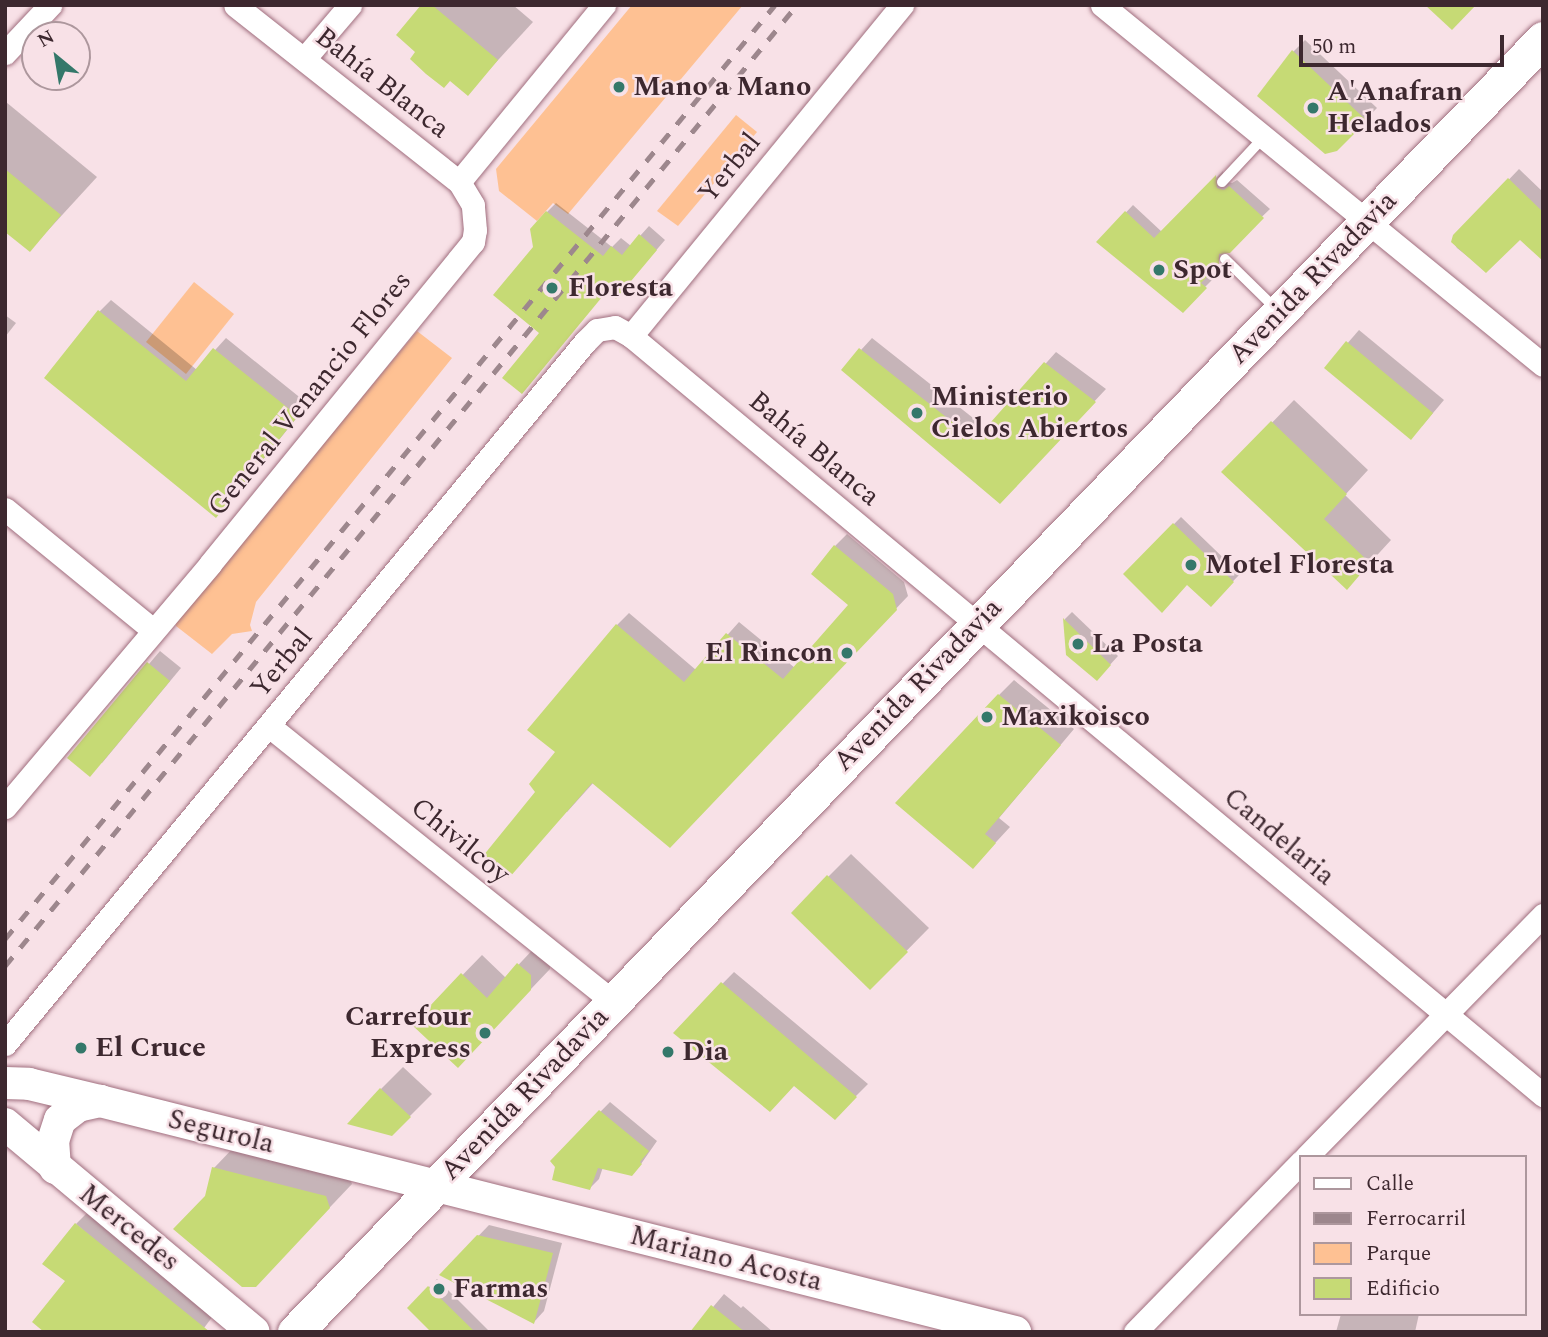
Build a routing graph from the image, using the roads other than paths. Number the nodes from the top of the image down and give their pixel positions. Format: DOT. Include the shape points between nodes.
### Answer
graph roads {
  1 [pos="50,5"];
  2 [pos="235,5"];
  3 [pos="350,5"];
  4 [pos="604,5"];
  5 [pos="902,5"];
  6 [pos="1102,5"];
  7 [pos="1543,39"];
  8 [pos="5,53"];
  9 [pos="304,59"];
  10 [pos="1263,138"];
  11 [pos="459,182"];
  12 [pos="1222,182"];
  13 [pos="1366,223"];
  14 [pos="1225,259"];
  15 [pos="1280,312"];
  16 [pos="609,326"];
  17 [pos="631,336"];
  18 [pos="1543,365"];
  19 [pos="5,509"];
  20 [pos="977,624"];
  21 [pos="153,630"];
  22 [pos="270,726"];
  23 [pos="5,807"];
  24 [pos="1543,915"];
  25 [pos="613,1002"];
  26 [pos="1446,1014"];
  27 [pos="5,1044"];
  28 [pos="5,1083"];
  29 [pos="1543,1095"];
  30 [pos="100,1101"];
  31 [pos="5,1124"];
  32 [pos="1308,1155"];
  33 [pos="1300,1163"];
  34 [pos="55,1168"];
  35 [pos="436,1188"];
  36 [pos="254,1332"];
  37 [pos="295,1332"];
  38 [pos="1015,1332"];
  39 [pos="1135,1332"];
  1 -- 8 [label="street"];
  2 -- 9 [label="street, Bahía Blanca"];
  3 -- 9 [label="street"];
  4 -- 11 [label="street"];
  5 -- 17 [label="street, Yerbal"];
  6 -- 10 [label="street"];
  7 -- 13 [label="main road, Avenida Rivadavia"];
  9 -- 11 [label="street, Bahía Blanca"];
  10 -- 12 [label="lane"];
  10 -- 13 [label="street"];
  11 -- 21 [label="street, General Venancio Flores" via="473,205 473,242"];
  13 -- 15 [label="main road, Avenida Rivadavia"];
  13 -- 18 [label="street"];
  14 -- 15 [label="lane"];
  15 -- 20 [label="main road, Avenida Rivadavia"];
  16 -- 17 [label="street, Bahía Blanca"];
  16 -- 22 [label="street, Yerbal" via="585,342"];
  17 -- 20 [label="street, Bahía Blanca"];
  19 -- 21 [label="street"];
  20 -- 25 [label="main road, Avenida Rivadavia"];
  20 -- 26 [label="street, Candelaria"];
  21 -- 23 [label="street, General Venancio Flores"];
  22 -- 25 [label="street, Chivilcoy"];
  22 -- 27 [label="street, Yerbal"];
  24 -- 26 [label="street"];
  25 -- 35 [label="main road, Avenida Rivadavia"];
  26 -- 29 [label="street, Candelaria"];
  26 -- 32 [label="street"];
  28 -- 30 [label="street, Segurola"];
  30 -- 34 [label="street" via="78,1106 61,1120 52,1141"];
  30 -- 35 [label="street, Segurola"];
  31 -- 34 [label="street, Mercedes"];
  33 -- 39 [label="street"];
  34 -- 36 [label="street, Mercedes"];
  35 -- 37 [label="main road, Avenida Rivadavia"];
  35 -- 38 [label="street, Mariano Acosta"];
}
